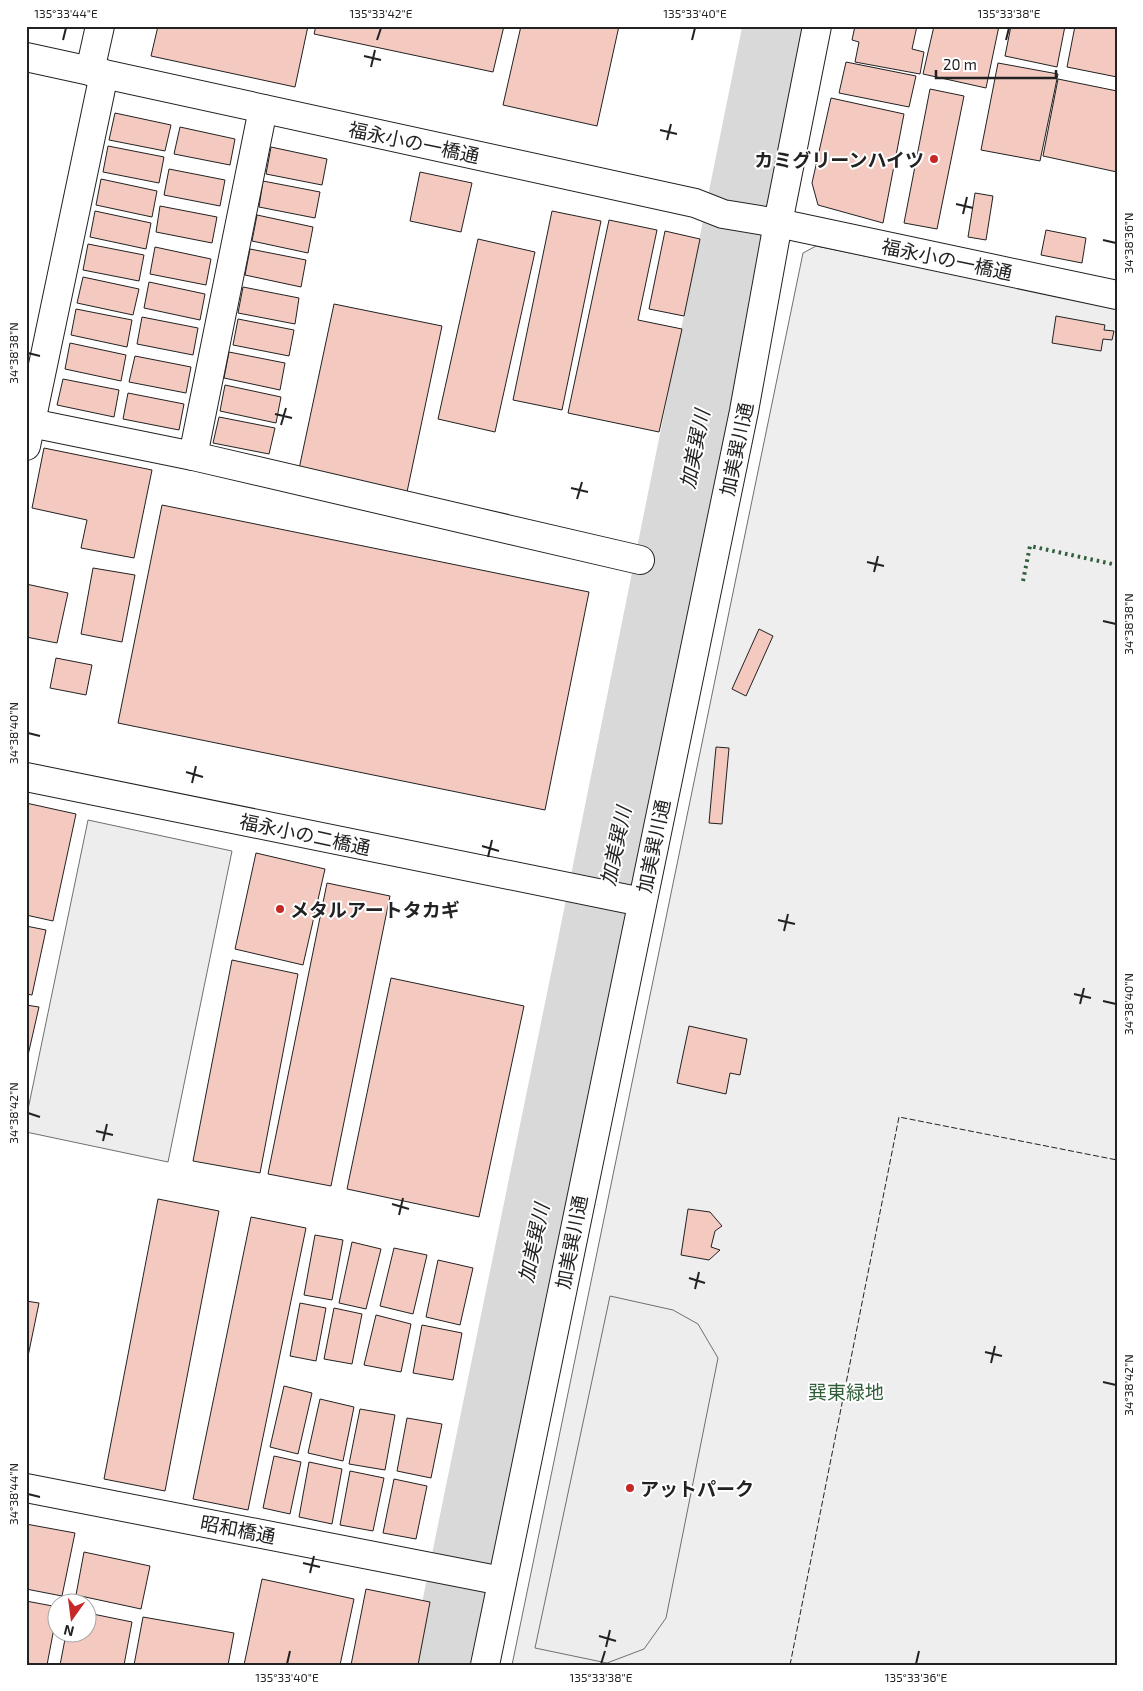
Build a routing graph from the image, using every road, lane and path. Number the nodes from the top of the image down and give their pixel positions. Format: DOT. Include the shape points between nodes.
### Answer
graph roads {
  1 [pos="100,26"];
  2 [pos="817,26"];
  3 [pos="26,57"];
  4 [pos="97,72"];
  5 [pos="263,109"];
  6 [pos="768,222"];
  7 [pos="1117,295"];
  8 [pos="29,434"];
  9 [pos="193,456"];
  10 [pos="640,560"];
  11 [pos="26,777"];
  12 [pos="640,902"];
  13 [pos="26,1488"];
  14 [pos="502,1581"];
  15 [pos="485,1665"];
  1 -- 4 [label="street"];
  2 -- 6 [label="street, 加美巽川通"];
  3 -- 4 [label="street, 福永小の一橋通"];
  4 -- 5 [label="street, 福永小の一橋通"];
  4 -- 8 [label="street"];
  5 -- 6 [label="street, 福永小の一橋通" via="695,203 723,214"];
  5 -- 9 [label="street"];
  6 -- 7 [label="street, 福永小の一橋通"];
  6 -- 12 [label="street, 加美巽川通" via="744,411"];
  8 -- 9 [label="street"];
  9 -- 10 [label="street"];
  11 -- 12 [label="street, 福永小の二橋通"];
  12 -- 14 [label="street, 加美巽川通"];
  13 -- 14 [label="street, 昭和橋通"];
  14 -- 15 [label="street, 加美巽川通"];
}
